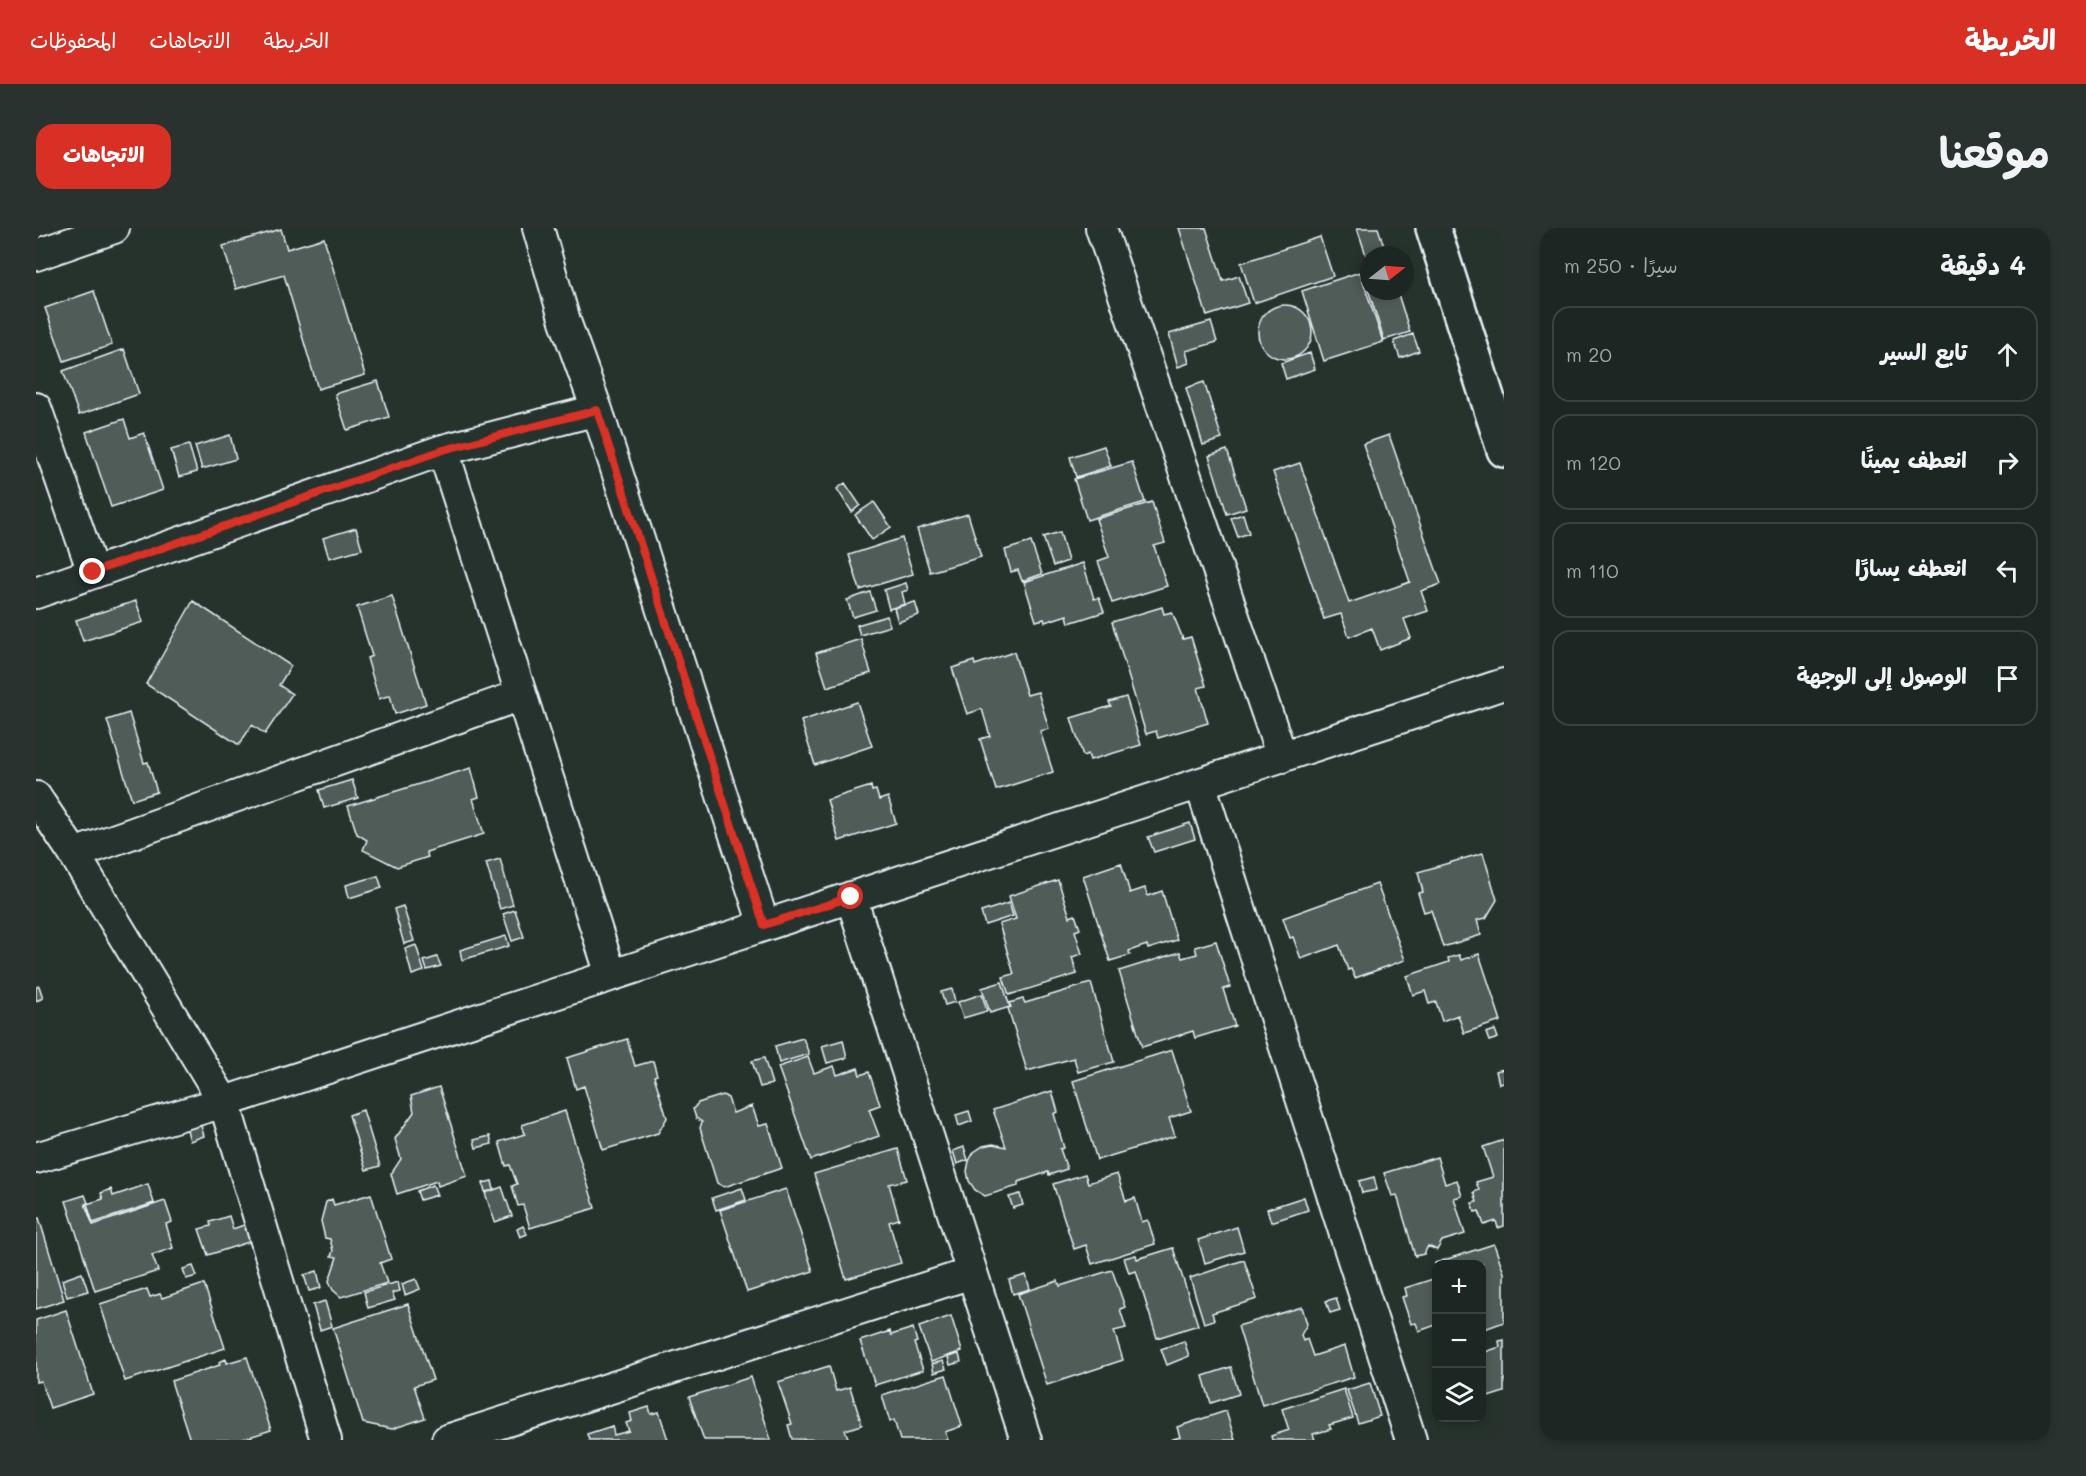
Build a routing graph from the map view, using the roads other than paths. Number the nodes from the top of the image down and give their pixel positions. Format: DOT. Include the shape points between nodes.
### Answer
graph roads {
  1 [pos="114,228"];
  2 [pos="538,228"];
  3 [pos="1101,228"];
  4 [pos="1433,228"];
  5 [pos="36,255"];
  6 [pos="36,408"];
  7 [pos="597,410"];
  8 [pos="443,450"];
  9 [pos="1504,450"];
  10 [pos="93,572"];
  11 [pos="36,593"];
  12 [pos="1504,684"];
  13 [pos="521,695"];
  14 [pos="1281,757"];
  15 [pos="1200,783"];
  16 [pos="36,797"];
  17 [pos="74,854"];
  18 [pos="851,897"];
  19 [pos="764,925"];
  20 [pos="611,975"];
  21 [pos="224,1102"];
  22 [pos="36,1158"];
  23 [pos="972,1273"];
  24 [pos="327,1440"];
  25 [pos="447,1440"];
  26 [pos="1026,1440"];
  27 [pos="1411,1440"];
  1 -- 5 [label="street"];
  2 -- 7 [label="street"];
  3 -- 14 [label="street"];
  4 -- 9 [label="street"];
  6 -- 10 [label="street"];
  7 -- 8 [label="street"];
  7 -- 19 [label="street"];
  8 -- 10 [label="street"];
  8 -- 13 [label="street"];
  10 -- 11 [label="street"];
  12 -- 14 [label="street"];
  13 -- 17 [label="street"];
  13 -- 20 [label="street"];
  14 -- 15 [label="street"];
  15 -- 18 [label="street"];
  15 -- 27 [label="street"];
  16 -- 17 [label="street"];
  17 -- 21 [label="street"];
  18 -- 19 [label="street"];
  18 -- 23 [label="street"];
  19 -- 20 [label="street"];
  20 -- 21 [label="street"];
  21 -- 22 [label="street"];
  21 -- 24 [label="street"];
  23 -- 25 [label="street"];
  23 -- 26 [label="street"];
}
